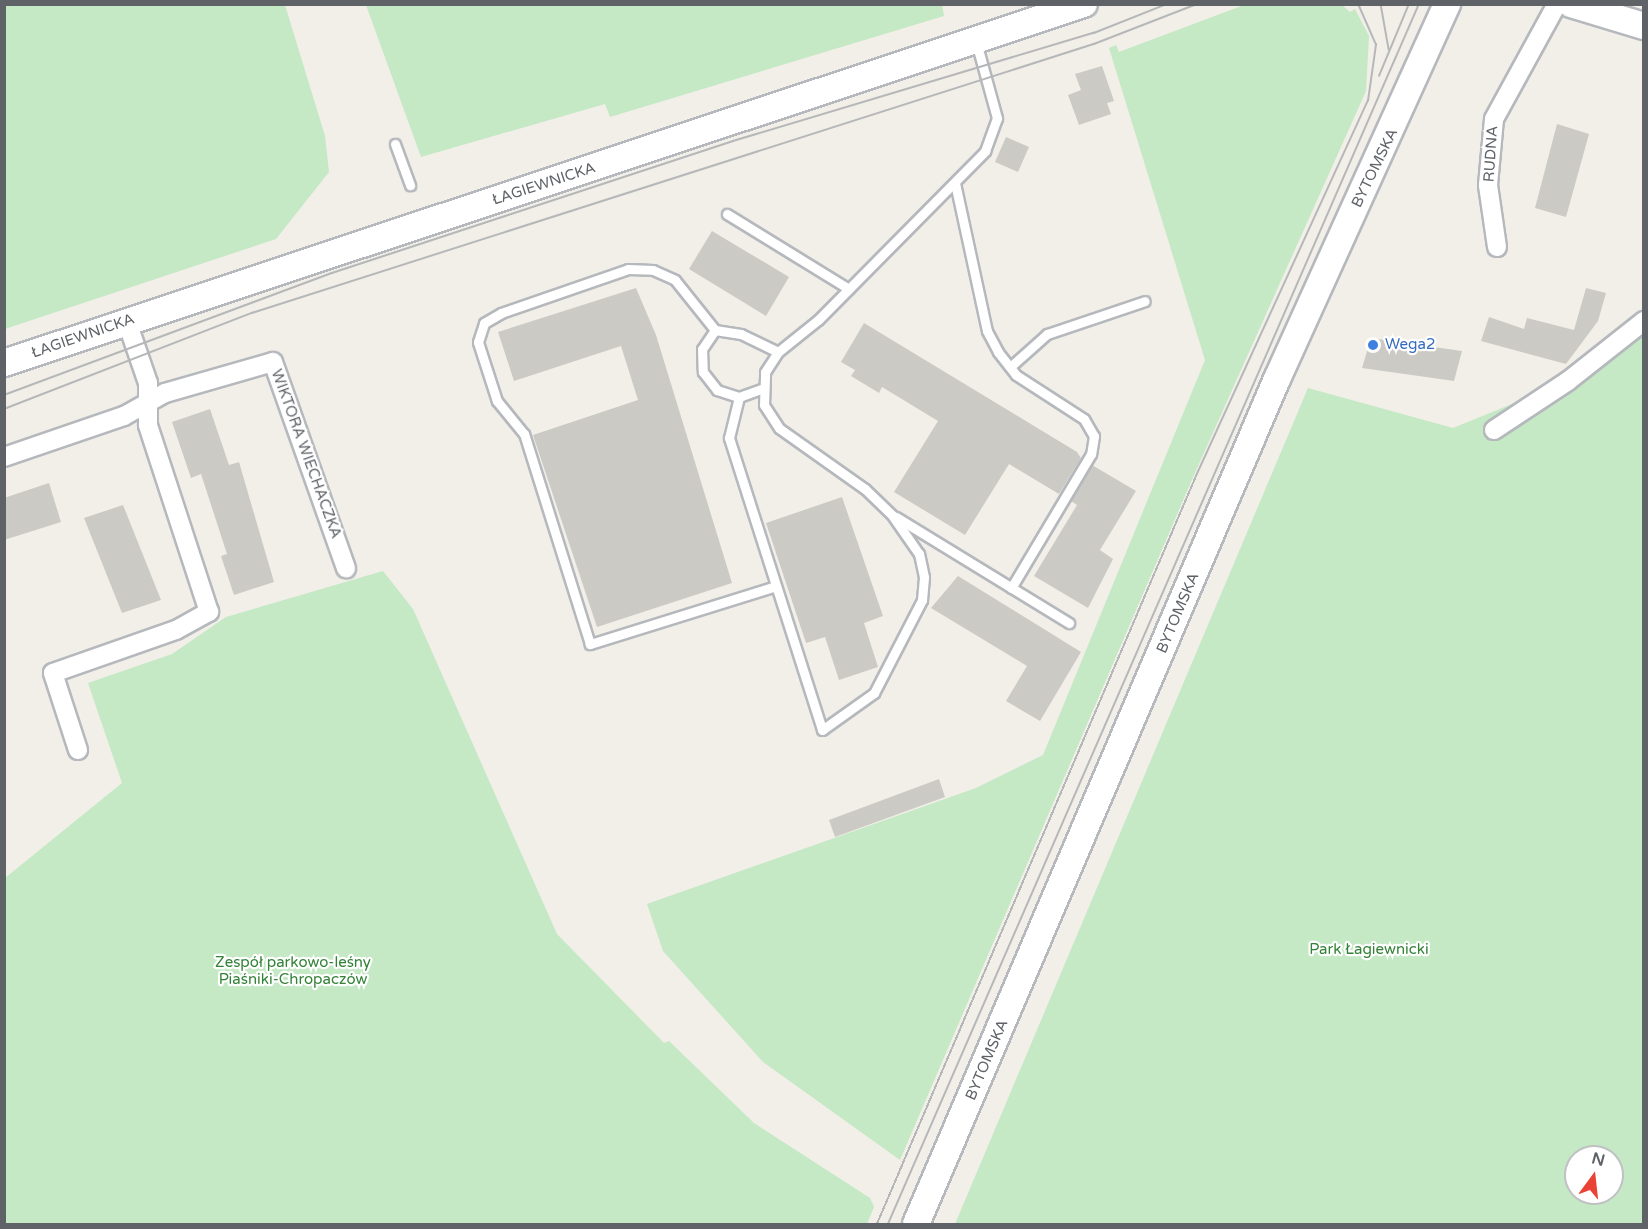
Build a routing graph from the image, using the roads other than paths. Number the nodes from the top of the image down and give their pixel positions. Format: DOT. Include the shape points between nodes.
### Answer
graph roads {
  1 [pos="1084,4"];
  2 [pos="1447,4"];
  3 [pos="1557,4"];
  4 [pos="1571,4"];
  5 [pos="1644,26"];
  6 [pos="976,42"];
  7 [pos="395,144"];
  8 [pos="955,183"];
  9 [pos="410,185"];
  10 [pos="727,214"];
  11 [pos="1497,247"];
  12 [pos="849,289"];
  13 [pos="1145,300"];
  14 [pos="1644,321"];
  15 [pos="127,322"];
  16 [pos="715,330"];
  17 [pos="778,352"];
  18 [pos="4,363"];
  19 [pos="1010,367"];
  20 [pos="761,389"];
  21 [pos="739,397"];
  22 [pos="148,402"];
  23 [pos="1494,430"];
  24 [pos="4,457"];
  25 [pos="892,514"];
  26 [pos="346,568"];
  27 [pos="772,587"];
  28 [pos="1011,588"];
  29 [pos="1069,623"];
  30 [pos="78,750"];
  31 [pos="916,1224"];
  1 -- 6 [label="main road, ŁAGIEWNICKA"];
  2 -- 31 [label="main road, BYTOMSKA" via="1277,380"];
  3 -- 11 [label="street, RUDNA" via="1494,118 1488,185"];
  4 -- 5 [label="main road"];
  6 -- 8 [label="lane" via="997,118 985,151"];
  6 -- 15 [label="main road, ŁAGIEWNICKA"];
  7 -- 9 [label="lane"];
  8 -- 12 [label="lane"];
  8 -- 19 [label="lane" via="987,331"];
  10 -- 12 [label="lane"];
  12 -- 17 [label="lane"];
  13 -- 19 [label="lane" via="1047,334"];
  14 -- 23 [label="street" via="1568,381"];
  15 -- 18 [label="main road, ŁAGIEWNICKA"];
  15 -- 22 [label="street" via="148,383"];
  16 -- 17 [label="lane" via="741,334"];
  16 -- 21 [label="lane" via="702,349 703,372 717,390"];
  16 -- 27 [label="lane" via="675,280 653,270 628,269 501,313 484,323 478,342 497,401 524,434 590,644"];
  17 -- 20 [label="lane"];
  19 -- 28 [label="lane" via="1084,420 1094,436 1091,454"];
  20 -- 21 [label="lane"];
  20 -- 25 [label="lane" via="764,405 779,428 866,489"];
  21 -- 27 [label="lane" via="729,438"];
  22 -- 24 [label="street, WIKTORA WIECHACZKA" via="124,416"];
  22 -- 26 [label="street, WIKTORA WIECHACZKA" via="273,362"];
  22 -- 30 [label="street" via="148,425 209,612 176,630 53,673"];
  25 -- 27 [label="lane" via="919,554 922,600 874,693 822,730"];
  25 -- 28 [label="lane"];
  28 -- 29 [label="lane"];
}
